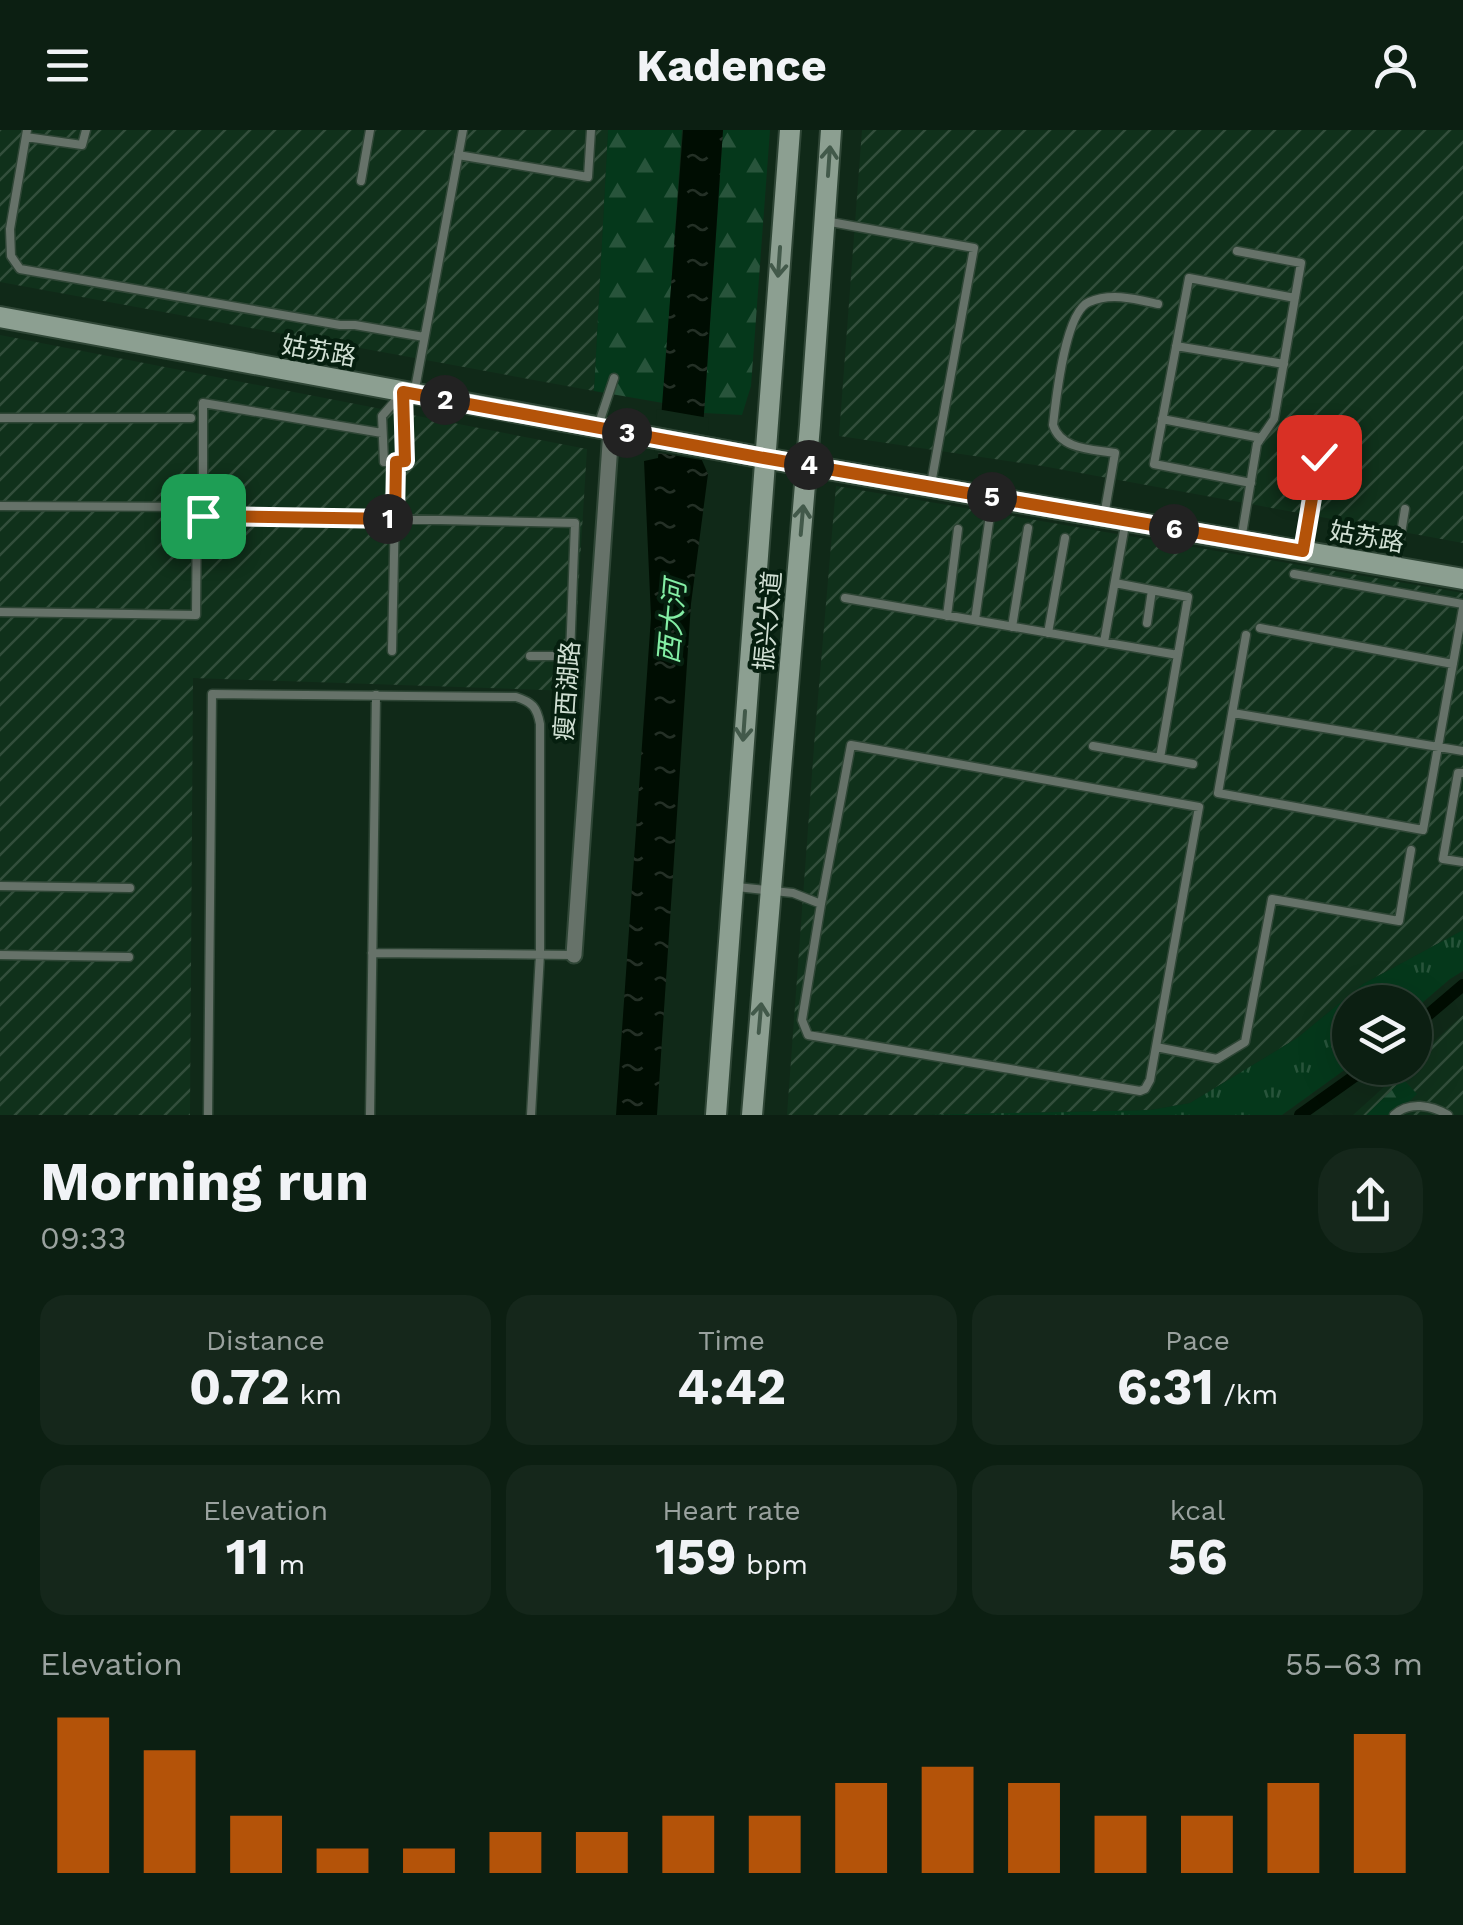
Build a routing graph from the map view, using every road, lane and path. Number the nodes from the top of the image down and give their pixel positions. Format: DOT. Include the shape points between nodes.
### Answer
graph roads {
  1 [pos="86,130"];
  2 [pos="370,130"];
  3 [pos="463,130"];
  4 [pos="591,130"];
  5 [pos="790,130"];
  6 [pos="831,130"];
  7 [pos="26,133"];
  8 [pos="458,155"];
  9 [pos="361,181"];
  10 [pos="825,221"];
  11 [pos="1237,250"];
  12 [pos="1295,298"];
  13 [pos="1158,304"];
  14 [pos="0,317"];
  15 [pos="424,337"];
  16 [pos="1176,346"];
  17 [pos="1284,364"];
  18 [pos="614,378"];
  19 [pos="408,393"];
  20 [pos="0,418"];
  21 [pos="191,418"];
  22 [pos="1162,419"];
  23 [pos="612,430"];
  24 [pos="382,433"];
  25 [pos="1262,438"];
  26 [pos="1319,457"];
  27 [pos="764,458"];
  28 [pos="396,462"];
  29 [pos="806,465"];
  30 [pos="1251,483"];
  31 [pos="930,486"];
  32 [pos="0,506"];
  33 [pos="1405,509"];
  34 [pos="1104,516"];
  35 [pos="395,519"];
  36 [pos="1126,520"];
  37 [pos="989,522"];
  38 [pos="1028,528"];
  39 [pos="958,529"];
  40 [pos="1065,538"];
  41 [pos="1241,540"];
  42 [pos="1303,551"];
  43 [pos="1395,567"];
  44 [pos="1294,574"];
  45 [pos="1463,579"];
  46 [pos="1114,582"];
  47 [pos="1152,590"];
  48 [pos="845,598"];
  49 [pos="1463,606"];
  50 [pos="0,612"];
  51 [pos="947,616"];
  52 [pos="975,620"];
  53 [pos="1147,623"];
  54 [pos="1012,626"];
  55 [pos="1260,628"];
  56 [pos="1048,632"];
  57 [pos="1246,634"];
  58 [pos="1104,642"];
  59 [pos="392,651"];
  60 [pos="1178,654"];
  61 [pos="530,656"];
  62 [pos="1453,664"];
  63 [pos="376,695"];
  64 [pos="1232,713"];
  65 [pos="1094,746"];
  66 [pos="1438,747"];
  67 [pos="1463,751"];
  68 [pos="1160,758"];
  69 [pos="1193,764"];
  70 [pos="1463,774"];
  71 [pos="1411,850"];
  72 [pos="1463,862"];
  73 [pos="0,886"];
  74 [pos="732,886"];
  75 [pos="130,888"];
  76 [pos="771,890"];
  77 [pos="821,904"];
  78 [pos="372,953"];
  79 [pos="0,954"];
  80 [pos="540,954"];
  81 [pos="574,954"];
  82 [pos="129,956"];
  83 [pos="1156,1046"];
  84 [pos="208,1115"];
  85 [pos="370,1115"];
  86 [pos="531,1115"];
  87 [pos="716,1115"];
  88 [pos="752,1115"];
  89 [pos="1394,1115"];
  90 [pos="1448,1115"];
  1 -- 7 [label="lane" via="82,145"];
  2 -- 9 [label="lane"];
  3 -- 8 [label="lane"];
  4 -- 8 [label="lane" via="588,176"];
  5 -- 27 [label="main road, 振兴大道, one-way"];
  10 -- 6 [label="main road, 振兴大道, one-way"];
  7 -- 15 [label="lane" via="10,229 11,256 20,269"];
  8 -- 15 [label="lane"];
  10 -- 29 [label="main road, 振兴大道"];
  10 -- 31 [label="lane" via="974,248"];
  11 -- 12 [label="lane" via="1301,263"];
  12 -- 16 [label="lane" via="1188,278"];
  12 -- 17 [label="lane"];
  13 -- 34 [label="lane" via="1096,300 1085,303 1069,328 1052,425 1069,444 1115,453"];
  14 -- 19 [label="main road, 姑苏路"];
  15 -- 19 [label="lane"];
  16 -- 17 [label="lane"];
  16 -- 22 [label="lane"];
  17 -- 25 [label="lane" via="1274,418"];
  18 -- 23 [label="lane"];
  19 -- 23 [label="main road, 姑苏路"];
  19 -- 24 [label="lane" via="382,416"];
  19 -- 28 [label="lane" via="405,461"];
  20 -- 21 [label="lane"];
  22 -- 25 [label="lane"];
  22 -- 30 [label="lane" via="1154,464"];
  23 -- 27 [label="main road, 姑苏路"];
  23 -- 81 [label="street, 瘦西湖路"];
  24 -- 28 [label="lane" via="384,462"];
  24 -- 35 [label="lane" via="203,402 203,516"];
  25 -- 30 [label="lane"];
  26 -- 42 [label="lane"];
  27 -- 29 [label="main road, 姑苏路"];
  27 -- 74 [label="main road, 振兴大道, one-way"];
  28 -- 35 [label="lane"];
  29 -- 31 [label="main road, 姑苏路"];
  76 -- 29 [label="main road, 振兴大道, one-way"];
  30 -- 41 [label="lane"];
  31 -- 34 [label="main road, 姑苏路"];
  32 -- 50 [label="lane" via="197,507 196,616"];
  33 -- 43 [label="lane"];
  34 -- 36 [label="main road, 姑苏路"];
  35 -- 59 [label="lane"];
  35 -- 61 [label="lane" via="575,523 570,656"];
  36 -- 41 [label="main road, 姑苏路"];
  36 -- 46 [label="lane"];
  37 -- 52 [label="lane"];
  38 -- 54 [label="lane"];
  39 -- 51 [label="lane"];
  40 -- 56 [label="lane"];
  41 -- 42 [label="main road, 姑苏路"];
  42 -- 43 [label="main road, 姑苏路"];
  43 -- 45 [label="main road, 姑苏路"];
  44 -- 49 [label="lane"];
  46 -- 47 [label="lane"];
  46 -- 58 [label="lane"];
  47 -- 53 [label="lane"];
  47 -- 60 [label="lane" via="1188,597"];
  48 -- 51 [label="lane"];
  49 -- 62 [label="lane"];
  51 -- 52 [label="lane"];
  52 -- 54 [label="lane"];
  54 -- 56 [label="lane"];
  55 -- 62 [label="lane"];
  56 -- 58 [label="lane"];
  57 -- 64 [label="lane"];
  58 -- 60 [label="lane"];
  60 -- 68 [label="lane"];
  62 -- 66 [label="lane"];
  63 -- 78 [label="lane"];
  63 -- 80 [label="lane" via="516,697 538,710"];
  63 -- 84 [label="lane" via="212,694"];
  64 -- 66 [label="lane"];
  64 -- 66 [label="lane" via="1218,793 1423,830"];
  65 -- 68 [label="lane"];
  66 -- 67 [label="lane"];
  68 -- 69 [label="lane"];
  70 -- 72 [label="lane" via="1458,772 1443,859"];
  71 -- 83 [label="lane" via="1399,921 1272,899 1244,1042 1216,1059"];
  73 -- 75 [label="lane"];
  74 -- 76 [label="lane"];
  74 -- 87 [label="main road, 振兴大道"];
  76 -- 77 [label="lane"];
  88 -- 76 [label="main road, 振兴大道, one-way"];
  77 -- 83 [label="lane" via="802,1020 808,1035 1140,1091 1149,1084"];
  77 -- 83 [label="lane" via="851,745 1199,807"];
  78 -- 80 [label="lane"];
  78 -- 85 [label="lane"];
  79 -- 82 [label="lane"];
  80 -- 81 [label="lane"];
  80 -- 86 [label="lane"];
  89 -- 90 [label="lane" via="1403,1106"];
}
